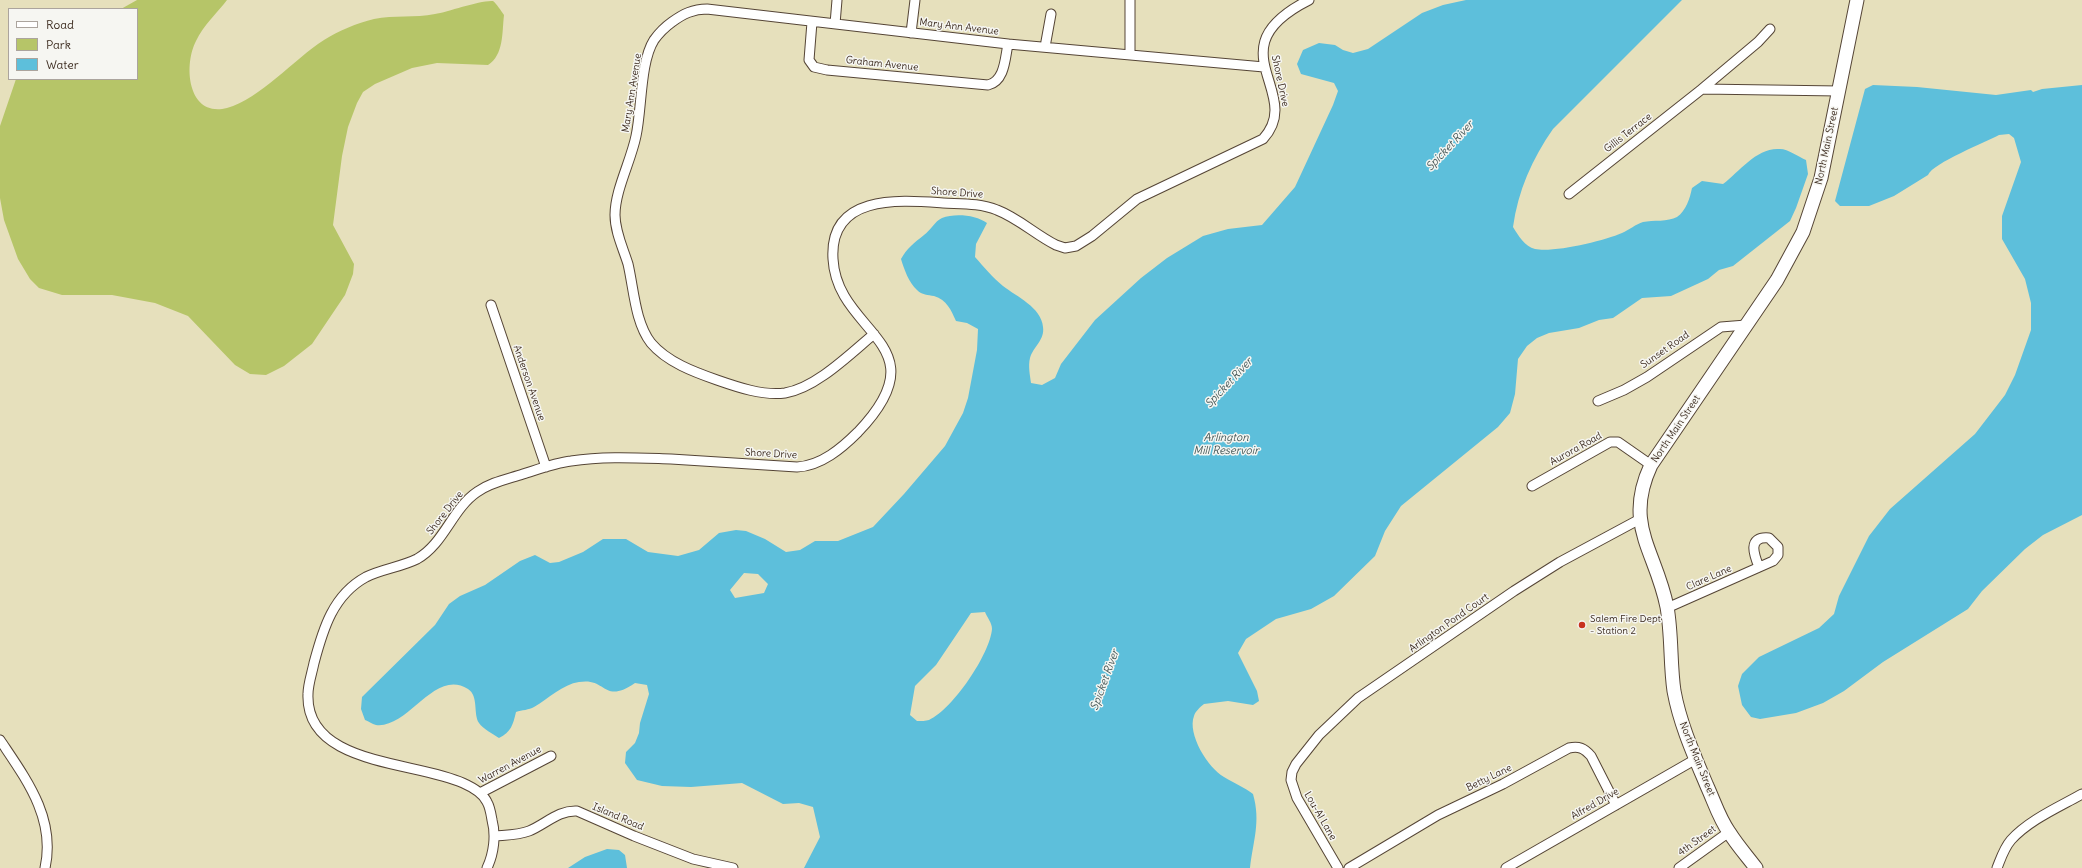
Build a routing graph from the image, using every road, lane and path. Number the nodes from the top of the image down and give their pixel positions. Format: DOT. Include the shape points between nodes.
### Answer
graph roads {
  1 [pos="836,0"];
  2 [pos="915,0"];
  3 [pos="1130,0"];
  4 [pos="1309,0"];
  5 [pos="1857,0"];
  6 [pos="1051,14"];
  7 [pos="812,22"];
  8 [pos="835,24"];
  9 [pos="1770,29"];
  10 [pos="911,33"];
  11 [pos="1008,44"];
  12 [pos="1045,47"];
  13 [pos="1130,55"];
  14 [pos="1264,67"];
  15 [pos="1702,89"];
  16 [pos="1839,91"];
  17 [pos="1569,194"];
  18 [pos="491,305"];
  19 [pos="1746,325"];
  20 [pos="874,334"];
  21 [pos="1598,400"];
  22 [pos="1651,465"];
  23 [pos="546,467"];
  24 [pos="1532,486"];
  25 [pos="1640,519"];
  26 [pos="1759,567"];
  27 [pos="1667,608"];
  28 [pos="0,740"];
  29 [pos="551,756"];
  30 [pos="1696,759"];
  31 [pos="1292,772"];
  32 [pos="480,793"];
  33 [pos="2082,794"];
  34 [pos="1616,805"];
  35 [pos="1729,832"];
  36 [pos="495,836"];
  37 [pos="45,868"];
  38 [pos="487,868"];
  39 [pos="733,868"];
  40 [pos="1338,868"];
  41 [pos="1349,868"];
  42 [pos="1506,868"];
  43 [pos="1678,868"];
  44 [pos="1756,868"];
  45 [pos="1997,868"];
  1 -- 8 [label="street"];
  2 -- 10 [label="street"];
  3 -- 13 [label="street"];
  4 -- 14 [label="street, Shore Drive" via="1276,22 1265,37 1262,54"];
  5 -- 16 [label="street, North Main Street"];
  6 -- 12 [label="street"];
  7 -- 8 [label="street, Mary Ann Avenue"];
  7 -- 11 [label="street, Graham Avenue" via="809,55 811,64 814,67 835,71 979,85 994,83 1001,74"];
  7 -- 20 [label="street, Mary Ann Avenue" via="696,10 681,16 659,33 650,48 636,135 616,200 616,225 639,318 646,335 663,354 708,377 761,392 774,394 793,391 825,374"];
  8 -- 10 [label="street, Mary Ann Avenue"];
  9 -- 15 [label="street, Gillis Terrace"];
  10 -- 11 [label="street, Mary Ann Avenue"];
  11 -- 12 [label="street, Mary Ann Avenue"];
  12 -- 13 [label="street, Mary Ann Avenue"];
  13 -- 14 [label="street, Mary Ann Avenue"];
  14 -- 20 [label="street, Shore Drive" via="1274,98 1275,116 1269,132 1263,139 1137,199 1076,246 1065,248 1056,245 1006,214 988,207 895,201 868,206 850,215 842,222 837,233 833,248 834,268 844,296"];
  15 -- 16 [label="street"];
  15 -- 17 [label="street, Gillis Terrace"];
  16 -- 19 [label="street, North Main Street" via="1821,178 1803,232 1777,280"];
  18 -- 23 [label="street, Anderson Avenue"];
  19 -- 21 [label="street, Sunset Road" via="1721,327 1647,377"];
  19 -- 22 [label="street, North Main Street"];
  20 -- 23 [label="street, Shore Drive" via="884,346 890,363 890,378 884,397 873,416 855,435 813,465 797,467 631,457 571,461"];
  22 -- 24 [label="street, Aurora Road" via="1618,442 1610,442"];
  22 -- 25 [label="street, North Main Street" via="1639,499"];
  23 -- 32 [label="street, Shore Drive" via="492,484 476,492 464,504 432,548 418,558 368,577 352,587 333,611 322,633 307,692 308,710 316,728 330,741 363,756 457,780"];
  25 -- 27 [label="street, North Main Street" via="1641,530"];
  25 -- 31 [label="street, Arlington Pond Court" via="1537,576 1364,694 1319,735"];
  26 -- 27 [label="street, Clare Lane"];
  27 -- 30 [label="street, North Main Street" via="1674,693"];
  28 -- 37 [label="street" via="33,790 42,813 47,839"];
  29 -- 32 [label="street, Warren Avenue"];
  30 -- 34 [label="street, Alfred Drive"];
  30 -- 35 [label="street, North Main Street"];
  31 -- 40 [label="street, Lou-Al Lane" via="1291,780 1297,798"];
  32 -- 36 [label="street" via="487,801"];
  33 -- 45 [label="street" via="2038,820 2012,840 2003,852"];
  34 -- 41 [label="street, Betty Lane" via="1591,756 1586,750 1569,748 1504,784 1438,815"];
  34 -- 42 [label="street, Alfred Drive"];
  35 -- 43 [label="street, 4th Street"];
  35 -- 44 [label="street, North Main Street"];
  36 -- 38 [label="street"];
  36 -- 39 [label="street, Island Road" via="528,832 560,814 577,811 693,859"];
}
